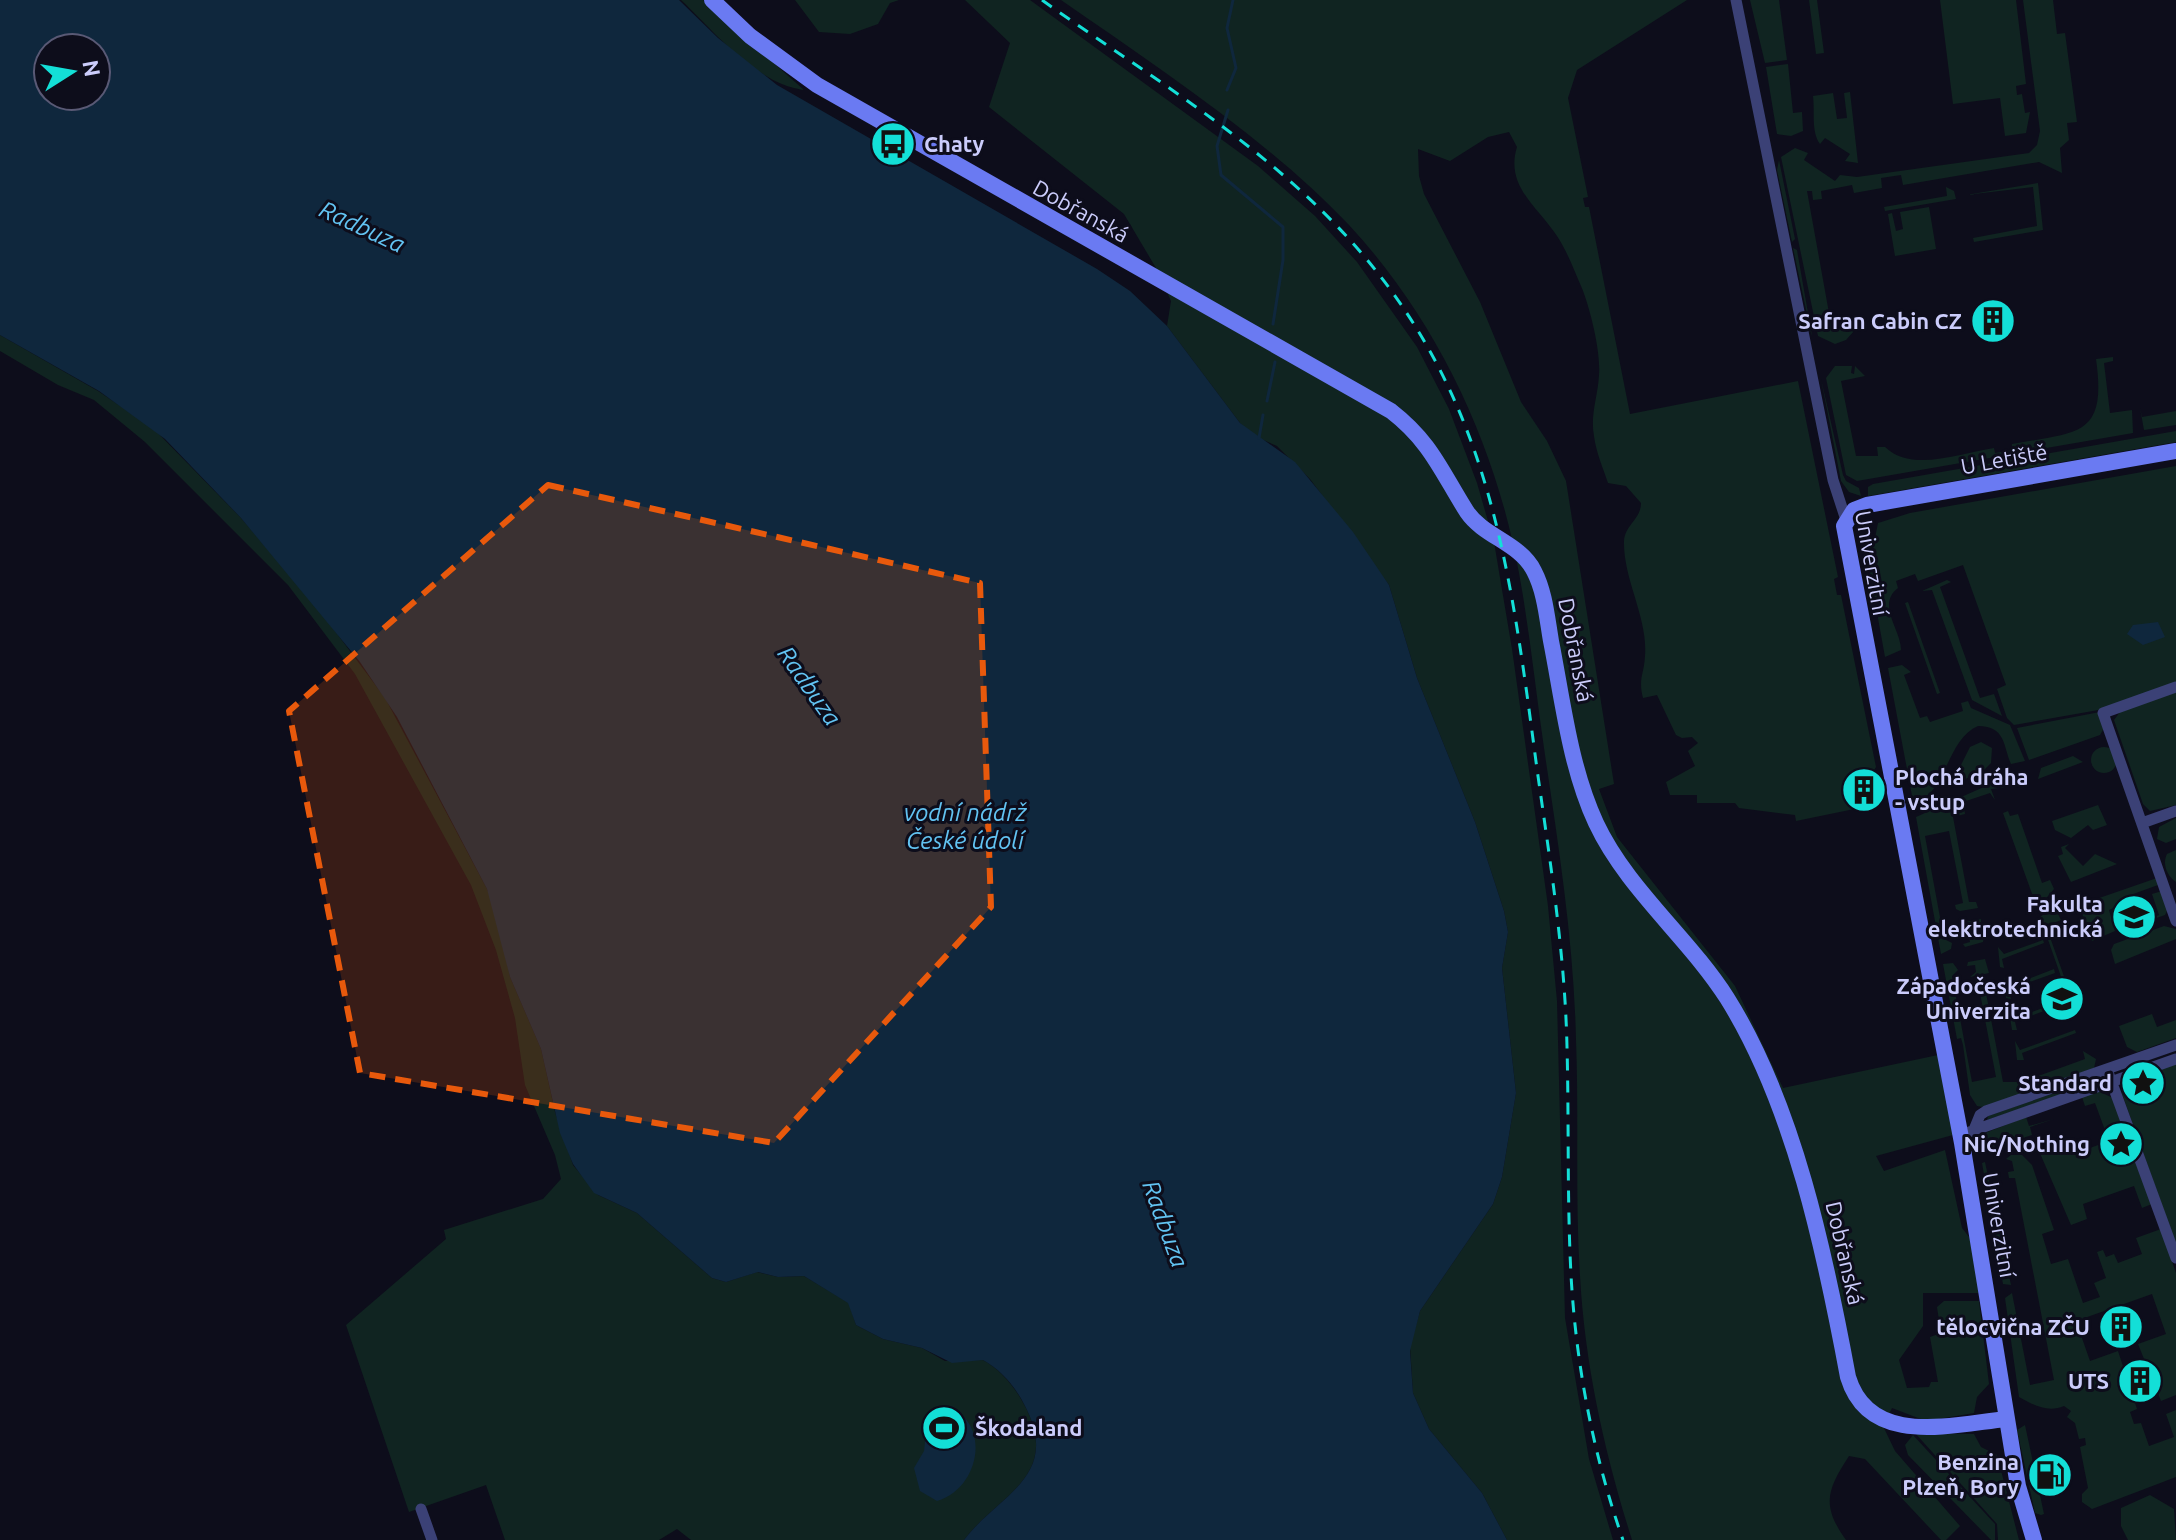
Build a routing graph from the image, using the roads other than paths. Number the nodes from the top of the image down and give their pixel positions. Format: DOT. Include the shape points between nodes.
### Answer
graph roads {
  1 [pos="712,0"];
  2 [pos="1736,0"];
  3 [pos="2176,451"];
  4 [pos="1846,520"];
  5 [pos="2176,687"];
  6 [pos="2176,811"];
  7 [pos="2142,823"];
  8 [pos="2176,921"];
  9 [pos="2176,1045"];
  10 [pos="2176,1059"];
  11 [pos="2106,1066"];
  12 [pos="2112,1082"];
  13 [pos="1967,1133"];
  14 [pos="2176,1258"];
  15 [pos="2006,1419"];
  16 [pos="421,1509"];
  17 [pos="432,1540"];
  18 [pos="2034,1540"];
  1 -- 15 [label="street, Dobřanská" via="750,36 817,85 1391,411 1428,444 1475,522 1534,569 1577,769 1598,827 1752,1039 1811,1202 1855,1396 1876,1418 1898,1425"];
  2 -- 4 [label="street, Univerzitní" via="1829,465"];
  3 -- 4 [label="street, U Letiště" via="1867,505"];
  4 -- 13 [label="street, Univerzitní" via="1847,552"];
  5 -- 7 [label="street" via="2103,713"];
  6 -- 7 [label="street"];
  7 -- 8 [label="street"];
  9 -- 11 [label="street"];
  10 -- 12 [label="street"];
  11 -- 12 [label="street"];
  11 -- 13 [label="street" via="1986,1111"];
  12 -- 13 [label="street"];
  12 -- 14 [label="street"];
  13 -- 15 [label="street, Univerzitní"];
  15 -- 18 [label="street"];
  16 -- 17 [label="street"];
}
